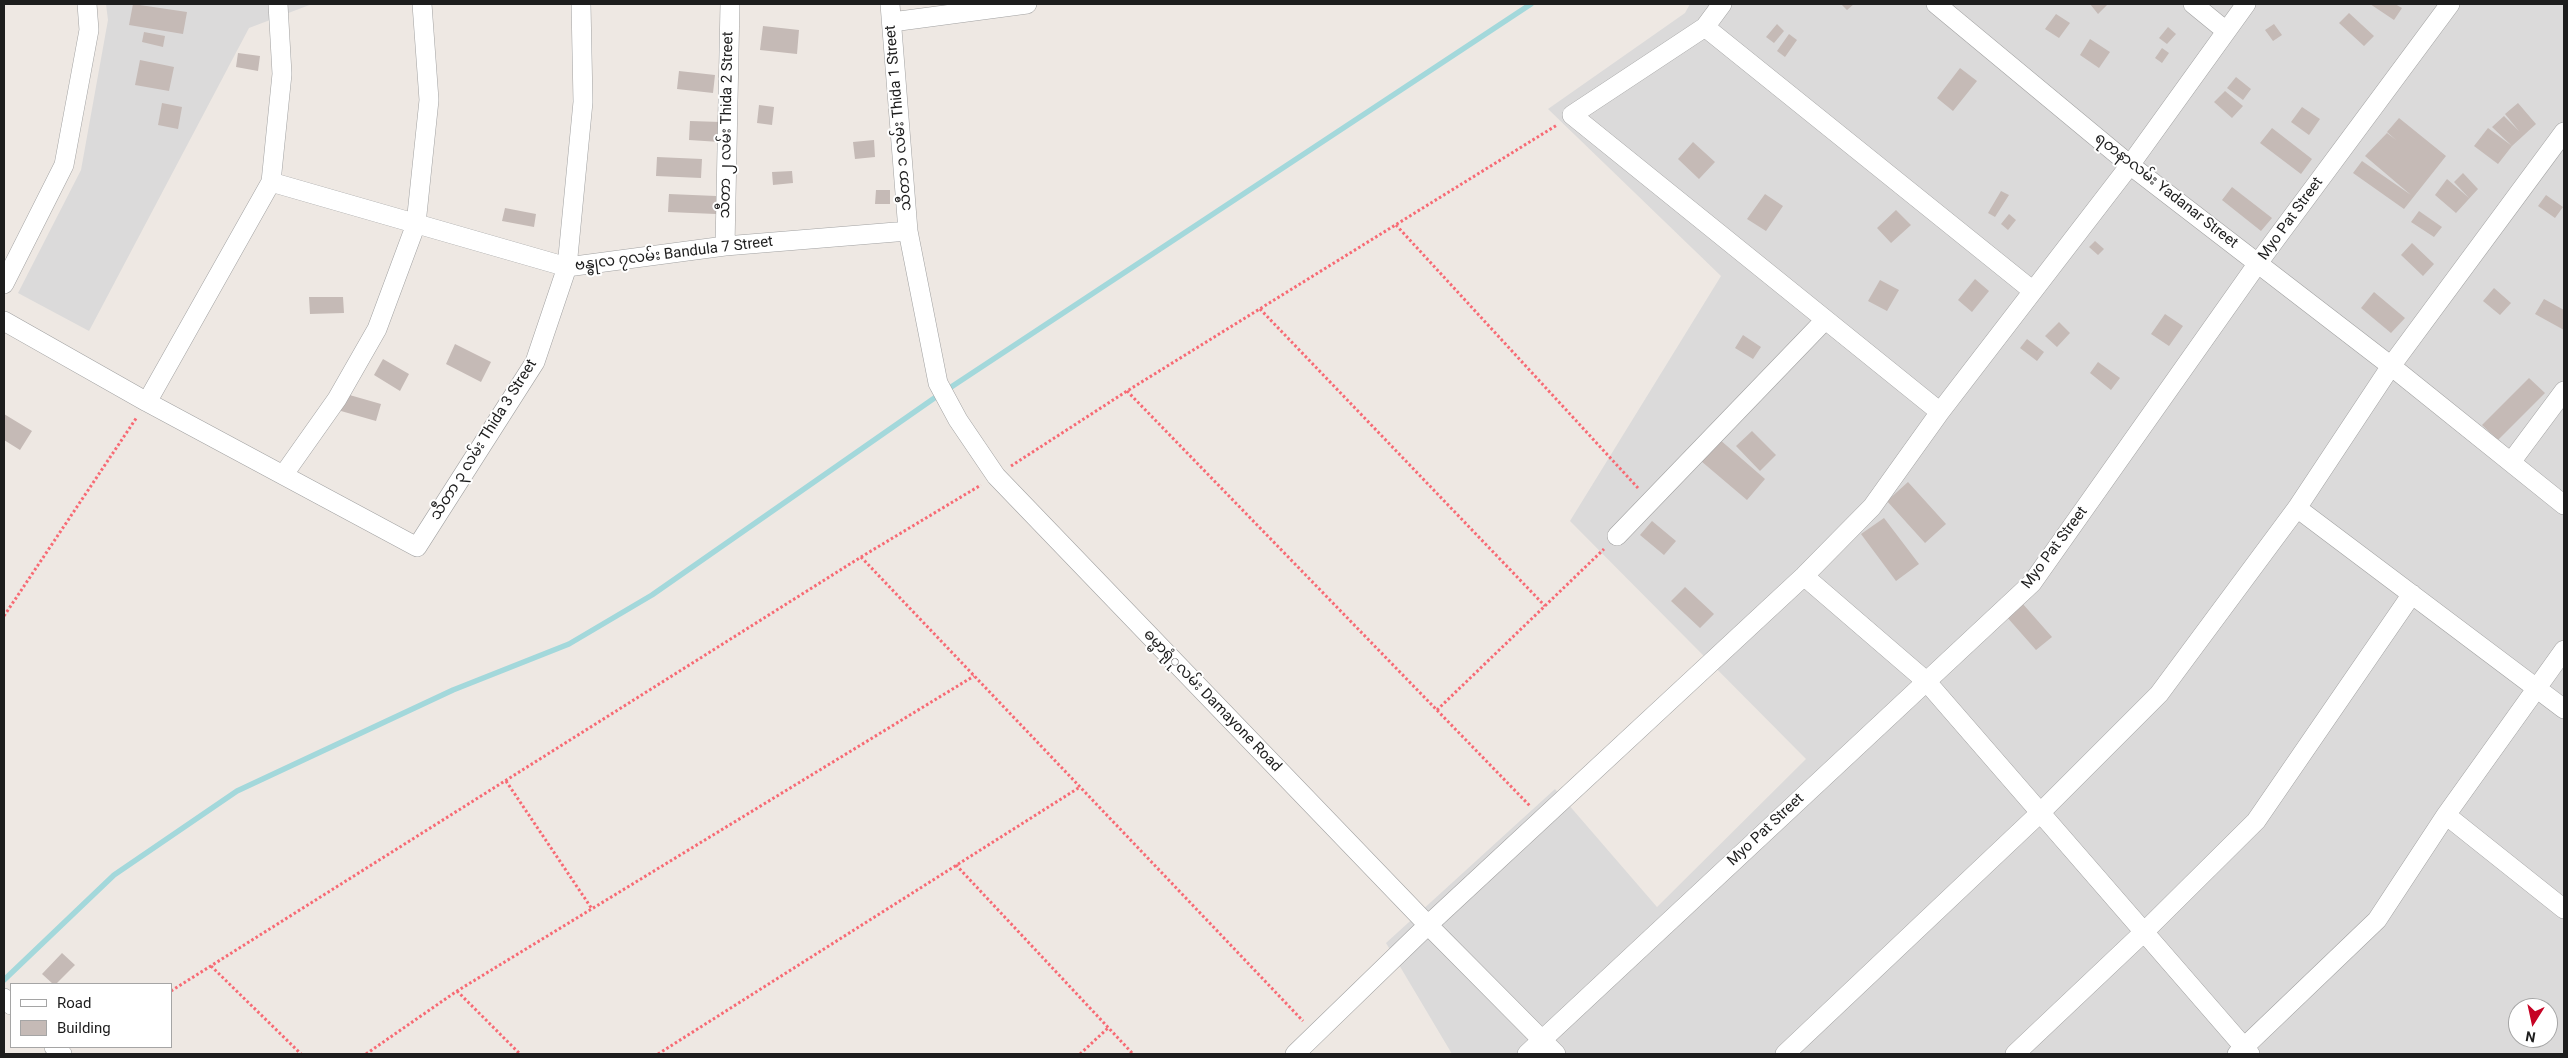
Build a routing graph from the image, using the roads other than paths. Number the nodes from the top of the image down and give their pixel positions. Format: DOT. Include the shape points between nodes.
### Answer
graph roads {
  1 [pos="87,4"];
  2 [pos="278,4"];
  3 [pos="422,4"];
  4 [pos="580,4"];
  5 [pos="730,4"];
  6 [pos="1027,4"];
  7 [pos="1722,4"];
  8 [pos="1936,4"];
  9 [pos="2192,4"];
  10 [pos="2246,4"];
  11 [pos="2450,4"];
  12 [pos="891,13"];
  13 [pos="1706,27"];
  14 [pos="2226,31"];
  15 [pos="2564,132"];
  16 [pos="2130,165"];
  17 [pos="271,182"];
  18 [pos="416,224"];
  19 [pos="908,231"];
  20 [pos="724,246"];
  21 [pos="2258,263"];
  22 [pos="567,267"];
  23 [pos="4,284"];
  24 [pos="2034,291"];
  25 [pos="1825,320"];
  26 [pos="4,321"];
  27 [pos="2391,366"];
  28 [pos="938,383"];
  29 [pos="2564,391"];
  30 [pos="148,402"];
  31 [pos="1940,412"];
  32 [pos="2510,462"];
  33 [pos="284,474"];
  34 [pos="2564,505"];
  35 [pos="2298,508"];
  36 [pos="1617,536"];
  37 [pos="1804,576"];
  38 [pos="2412,594"];
  39 [pos="2564,650"];
  40 [pos="1926,681"];
  41 [pos="2537,688"];
  42 [pos="2564,709"];
  43 [pos="2041,812"];
  44 [pos="2446,815"];
  45 [pos="2564,909"];
  46 [pos="1428,926"];
  47 [pos="2144,932"];
  48 [pos="1543,1040"];
  49 [pos="2244,1052"];
  50 [pos="1295,1054"];
  51 [pos="1527,1054"];
  52 [pos="1556,1054"];
  53 [pos="1785,1054"];
  54 [pos="2015,1054"];
  1 -- 23 [label="street" via="89,30 64,165"];
  2 -- 17 [label="street" via="282,74"];
  3 -- 18 [label="street" via="429,100"];
  4 -- 22 [label="street, သီတာ ၃ လမ်း Thida 3 Street" via="583,102"];
  5 -- 20 [label="street, သီတာ ၂ လမ်း Thida 2 Street"];
  6 -- 12 [label="street"];
  7 -- 13 [label="street"];
  8 -- 16 [label="street, ရတနာလမ်း Yadanar Street"];
  9 -- 14 [label="street"];
  10 -- 14 [label="street"];
  11 -- 21 [label="street, Myo Pat Street"];
  12 -- 19 [label="street, သီတာ ၁ လမ်း Thida 1 Street"];
  13 -- 24 [label="street"];
  13 -- 25 [label="street" via="1572,115"];
  14 -- 16 [label="street"];
  15 -- 27 [label="street"];
  16 -- 21 [label="street, ရတနာလမ်း Yadanar Street"];
  16 -- 24 [label="street"];
  17 -- 18 [label="street, ဗန္ဓုလ ၇လမ်း Bandula 7 Street"];
  17 -- 30 [label="street"];
  18 -- 22 [label="street, ဗန္ဓုလ ၇လမ်း Bandula 7 Street"];
  18 -- 33 [label="street" via="377,329 337,399"];
  19 -- 20 [label="street, ဗန္ဓုလ ၇လမ်း Bandula 7 Street"];
  19 -- 28 [label="street, သီတာ ၁ လမ်း Thida 1 Street"];
  20 -- 22 [label="street, ဗန္ဓုလ ၇လမ်း Bandula 7 Street"];
  21 -- 27 [label="street, ရတနာလမ်း Yadanar Street"];
  21 -- 40 [label="street, Myo Pat Street" via="2032,583"];
  22 -- 33 [label="street, သီတာ ၃ လမ်း Thida 3 Street" via="535,362 417,547"];
  24 -- 31 [label="street"];
  25 -- 31 [label="street"];
  25 -- 36 [label="street"];
  26 -- 30 [label="street"];
  27 -- 32 [label="street, ရတနာလမ်း Yadanar Street"];
  27 -- 35 [label="street"];
  28 -- 46 [label="street, ဓမ္မာရုံုလမ်း Damayone Road" via="996,476"];
  29 -- 32 [label="street"];
  30 -- 33 [label="street"];
  31 -- 37 [label="street" via="1872,507"];
  32 -- 34 [label="street, ရတနာလမ်း Yadanar Street"];
  35 -- 38 [label="street"];
  35 -- 43 [label="street" via="2159,694"];
  37 -- 40 [label="street"];
  37 -- 46 [label="street"];
  38 -- 41 [label="street"];
  38 -- 47 [label="street" via="2256,821"];
  39 -- 41 [label="street"];
  40 -- 43 [label="street"];
  40 -- 48 [label="street, Myo Pat Street"];
  41 -- 42 [label="street"];
  41 -- 44 [label="street"];
  43 -- 47 [label="street"];
  43 -- 53 [label="street"];
  44 -- 45 [label="street"];
  44 -- 49 [label="street" via="2377,920"];
  46 -- 48 [label="street, ဓမ္မာရုံုလမ်း Damayone Road"];
  46 -- 50 [label="street"];
  47 -- 49 [label="street"];
  47 -- 54 [label="street"];
  48 -- 51 [label="street, Myo Pat Street"];
  48 -- 52 [label="street, ဓမ္မာရုံုလမ်း Damayone Road"];
}
